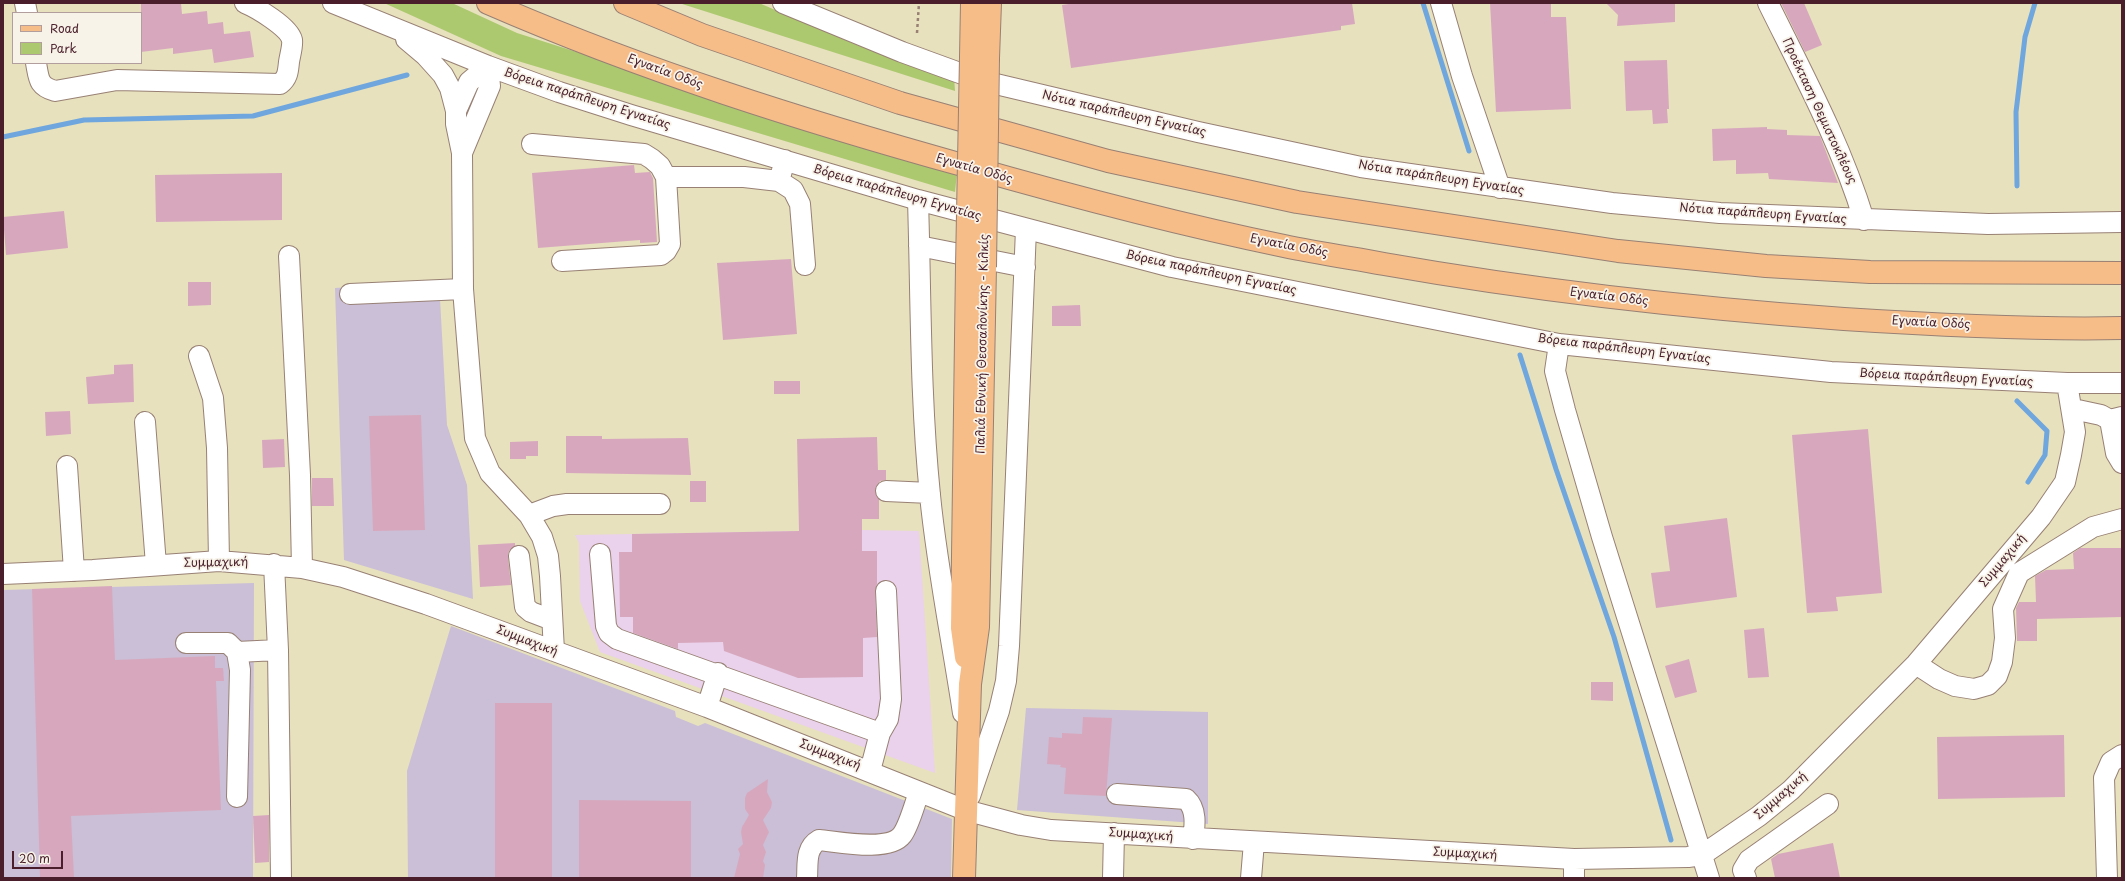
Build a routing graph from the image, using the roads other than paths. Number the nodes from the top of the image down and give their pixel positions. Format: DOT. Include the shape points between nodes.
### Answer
graph roads {
  1 [pos="333,3"];
  2 [pos="488,3"];
  3 [pos="624,3"];
  4 [pos="783,3"];
  5 [pos="972,3"];
  6 [pos="990,3"];
  7 [pos="1441,3"];
  8 [pos="1768,3"];
  9 [pos="252,4"];
  10 [pos="388,25"];
  11 [pos="980,58"];
  12 [pos="36,64"];
  13 [pos="488,66"];
  14 [pos="456,111"];
  15 [pos="532,144"];
  16 [pos="462,153"];
  17 [pos="785,160"];
  18 [pos="666,177"];
  19 [pos="779,181"];
  20 [pos="1500,188"];
  21 [pos="918,200"];
  22 [pos="1864,220"];
  23 [pos="2122,222"];
  24 [pos="1026,229"];
  25 [pos="919,246"];
  26 [pos="289,256"];
  27 [pos="562,261"];
  28 [pos="805,265"];
  29 [pos="1025,267"];
  30 [pos="2122,272"];
  31 [pos="463,289"];
  32 [pos="350,294"];
  33 [pos="2122,328"];
  34 [pos="1560,344"];
  35 [pos="199,356"];
  36 [pos="2122,383"];
  37 [pos="2067,384"];
  38 [pos="2073,409"];
  39 [pos="2116,419"];
  40 [pos="145,422"];
  41 [pos="2122,462"];
  42 [pos="67,466"];
  43 [pos="886,491"];
  44 [pos="930,493"];
  45 [pos="660,504"];
  46 [pos="529,515"];
  47 [pos="2122,519"];
  48 [pos="600,554"];
  49 [pos="519,556"];
  50 [pos="219,561"];
  51 [pos="274,564"];
  52 [pos="156,565"];
  53 [pos="302,568"];
  54 [pos="74,571"];
  55 [pos="3,574"];
  56 [pos="886,591"];
  57 [pos="552,620"];
  58 [pos="186,644"];
  59 [pos="278,650"];
  60 [pos="554,651"];
  61 [pos="237,652"];
  62 [pos="1916,664"];
  63 [pos="718,673"];
  64 [pos="707,707"];
  65 [pos="880,733"];
  66 [pos="968,744"];
  67 [pos="2122,755"];
  68 [pos="870,771"];
  69 [pos="919,792"];
  70 [pos="1117,794"];
  71 [pos="237,797"];
  72 [pos="1828,804"];
  73 [pos="965,810"];
  74 [pos="1114,833"];
  75 [pos="1193,839"];
  76 [pos="1254,842"];
  77 [pos="1702,855"];
  78 [pos="1574,869"];
  79 [pos="281,878"];
  80 [pos="807,878"];
  81 [pos="964,878"];
  82 [pos="1113,878"];
  83 [pos="1251,878"];
  84 [pos="1709,878"];
  85 [pos="1746,878"];
  86 [pos="2107,878"];
  1 -- 10 [label="street, Βόρεια παράπλευρη Εγνατίας"];
  2 -- 33 [label="main road, Εγνατία Οδός" via="548,29 707,87 894,146 1102,205 1287,247 1469,279 1615,299 1922,324"];
  3 -- 30 [label="main road" via="702,35 900,103 1108,160 1297,202 1611,250 1766,266 1870,272"];
  4 -- 20 [label="street, Νότια παράπλευρη Εγνατίας" via="902,52 979,80 1198,132 1353,165"];
  5 -- 11 [label="main road, Παλιά Εθνική Θεσσαλονίκης - Κιλκίς"];
  6 -- 11 [label="main road, Παλιά Εθνική Θεσσαλονίκης - Κιλκίς"];
  7 -- 20 [label="street" via="1462,76"];
  8 -- 22 [label="street, Προέκταση Θεμιστοκλέους" via="1837,144"];
  9 -- 12 [label="street" via="287,31 292,40 288,75 280,84 117,80 55,91 46,88 40,82"];
  10 -- 13 [label="street, Βόρεια παράπλευρη Εγνατίας"];
  10 -- 14 [label="street" via="425,55 444,75"];
  11 -- 66 [label="main road, Παλιά Εθνική Θεσσαλονίκης - Κιλκίς, bridge" via="976,267 978,627 970,684"];
  13 -- 14 [label="street" via="469,82"];
  13 -- 16 [label="street" via="490,86"];
  13 -- 17 [label="street, Βόρεια παράπλευρη Εγνατίας" via="631,115"];
  14 -- 16 [label="street"];
  15 -- 18 [label="street" via="644,154 660,166"];
  16 -- 31 [label="street"];
  17 -- 19 [label="street"];
  17 -- 21 [label="street, Βόρεια παράπλευρη Εγνατίας"];
  18 -- 19 [label="street" via="744,177"];
  18 -- 27 [label="street" via="670,244 666,252 661,255"];
  19 -- 28 [label="street" via="793,190 800,204"];
  20 -- 22 [label="street, Νότια παράπλευρη Εγνατίας" via="1612,203 1720,213"];
  21 -- 24 [label="street, Βόρεια παράπλευρη Εγνατίας"];
  21 -- 25 [label="street"];
  22 -- 23 [label="street, Νότια παράπλευρη Εγνατίας" via="1988,224"];
  24 -- 29 [label="street"];
  24 -- 34 [label="street, Βόρεια παράπλευρη Εγνατίας" via="1172,267"];
  25 -- 29 [label="street"];
  25 -- 44 [label="street"];
  26 -- 53 [label="street"];
  29 -- 73 [label="street" via="1010,646 1006,681 998,711"];
  31 -- 32 [label="street"];
  31 -- 46 [label="street" via="475,438 490,473"];
  34 -- 37 [label="street, Βόρεια παράπλευρη Εγνατίας" via="1831,372"];
  34 -- 77 [label="street" via="1555,371 1565,410 1602,537"];
  35 -- 50 [label="street" via="214,405"];
  36 -- 37 [label="street, Βόρεια παράπλευρη Εγνατίας"];
  37 -- 38 [label="street, Συμμαχική"];
  38 -- 39 [label="street"];
  38 -- 62 [label="street, Συμμαχική" via="2075,432 2065,482 2041,517"];
  39 -- 41 [label="street" via="2116,453"];
  40 -- 52 [label="street"];
  42 -- 54 [label="street"];
  43 -- 44 [label="street"];
  44 -- 66 [label="street" via="935,540"];
  45 -- 46 [label="street" via="568,504 553,506"];
  46 -- 57 [label="street" via="542,538 548,556"];
  47 -- 62 [label="street" via="2093,527 2019,573 2003,609 2002,662 1997,676 1988,685 1974,689 1955,686"];
  48 -- 63 [label="street" via="606,626 609,633 623,641"];
  49 -- 57 [label="street" via="525,607"];
  50 -- 51 [label="street, Συμμαχική"];
  50 -- 52 [label="street, Συμμαχική"];
  51 -- 53 [label="street, Συμμαχική"];
  51 -- 59 [label="street"];
  52 -- 54 [label="street, Συμμαχική"];
  53 -- 60 [label="street, Συμμαχική" via="343,577 419,601"];
  54 -- 55 [label="street, Συμμαχική"];
  56 -- 65 [label="street" via="892,699 888,719"];
  57 -- 60 [label="street"];
  58 -- 61 [label="street" via="228,643"];
  59 -- 61 [label="street"];
  59 -- 79 [label="street"];
  60 -- 64 [label="street, Συμμαχική"];
  61 -- 71 [label="street" via="240,670"];
  62 -- 77 [label="street, Συμμαχική" via="1791,790 1760,816"];
  63 -- 64 [label="street"];
  63 -- 65 [label="street"];
  64 -- 68 [label="street, Συμμαχική"];
  65 -- 68 [label="street"];
  66 -- 73 [label="main road, Παλιά Εθνική Θεσσαλονίκης - Κιλκίς"];
  67 -- 86 [label="street" via="2111,762 2104,778"];
  68 -- 69 [label="street, Συμμαχική"];
  69 -- 73 [label="street, Συμμαχική"];
  69 -- 80 [label="street" via="903,834 893,843 878,845 819,840 813,844 809,852"];
  70 -- 75 [label="street" via="1186,799 1192,804 1196,824"];
  72 -- 85 [label="street" via="1749,860 1743,870"];
  73 -- 74 [label="street, Συμμαχική" via="1051,830"];
  73 -- 81 [label="main road, Παλιά Εθνική Θεσσαλονίκης - Κιλκίς"];
  74 -- 75 [label="street, Συμμαχική"];
  74 -- 82 [label="street"];
  75 -- 76 [label="street, Συμμαχική"];
  76 -- 78 [label="street, Συμμαχική"];
  76 -- 83 [label="street"];
  77 -- 78 [label="street, Συμμαχική" via="1627,860"];
  77 -- 84 [label="street"];
}
